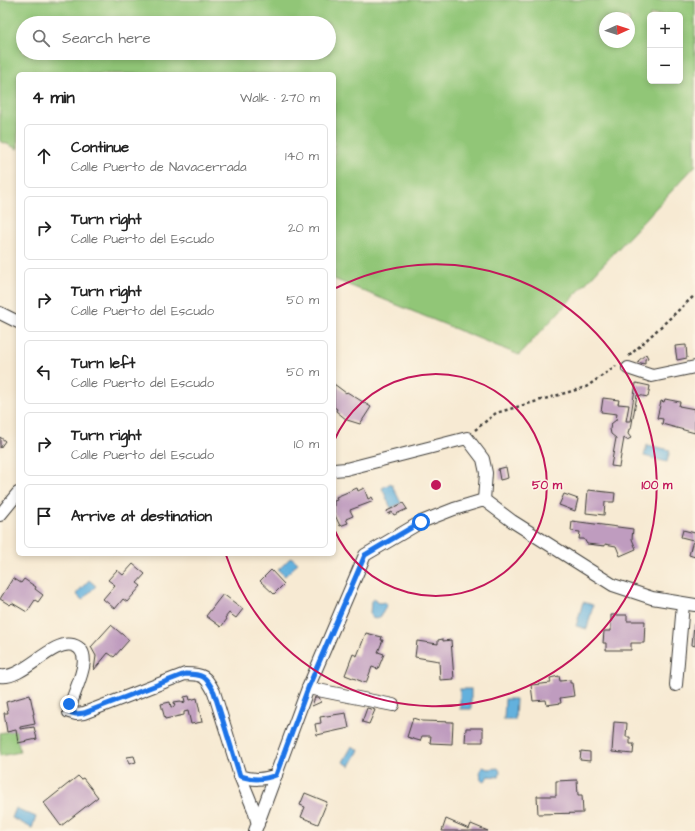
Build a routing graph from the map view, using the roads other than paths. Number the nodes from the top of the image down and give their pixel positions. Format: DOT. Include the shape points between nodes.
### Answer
graph roads {
  1 [pos="0,313"];
  2 [pos="16,321"];
  3 [pos="626,362"];
  4 [pos="695,366"];
  5 [pos="336,470"];
  6 [pos="16,495"];
  7 [pos="484,500"];
  8 [pos="0,515"];
  9 [pos="689,604"];
  10 [pos="0,676"];
  11 [pos="676,685"];
  12 [pos="308,688"];
  13 [pos="393,705"];
  14 [pos="276,775"];
  15 [pos="240,776"];
  16 [pos="256,827"];
  1 -- 2 [label="street"];
  3 -- 4 [label="street" via="652,376"];
  5 -- 7 [label="street" via="466,438 483,459 486,473"];
  6 -- 8 [label="street"];
  7 -- 9 [label="street" via="613,584 652,598"];
  7 -- 12 [label="street" via="421,522 365,555"];
  9 -- 11 [label="street"];
  10 -- 15 [label="street" via="14,673 61,646 72,645 80,649 85,659 84,668 69,704 69,712 76,714 185,674 198,674 208,680 214,692"];
  12 -- 13 [label="street"];
  12 -- 14 [label="street"];
  14 -- 15 [label="street" via="253,780"];
  14 -- 16 [label="street"];
  15 -- 16 [label="street" via="254,810"];
}
